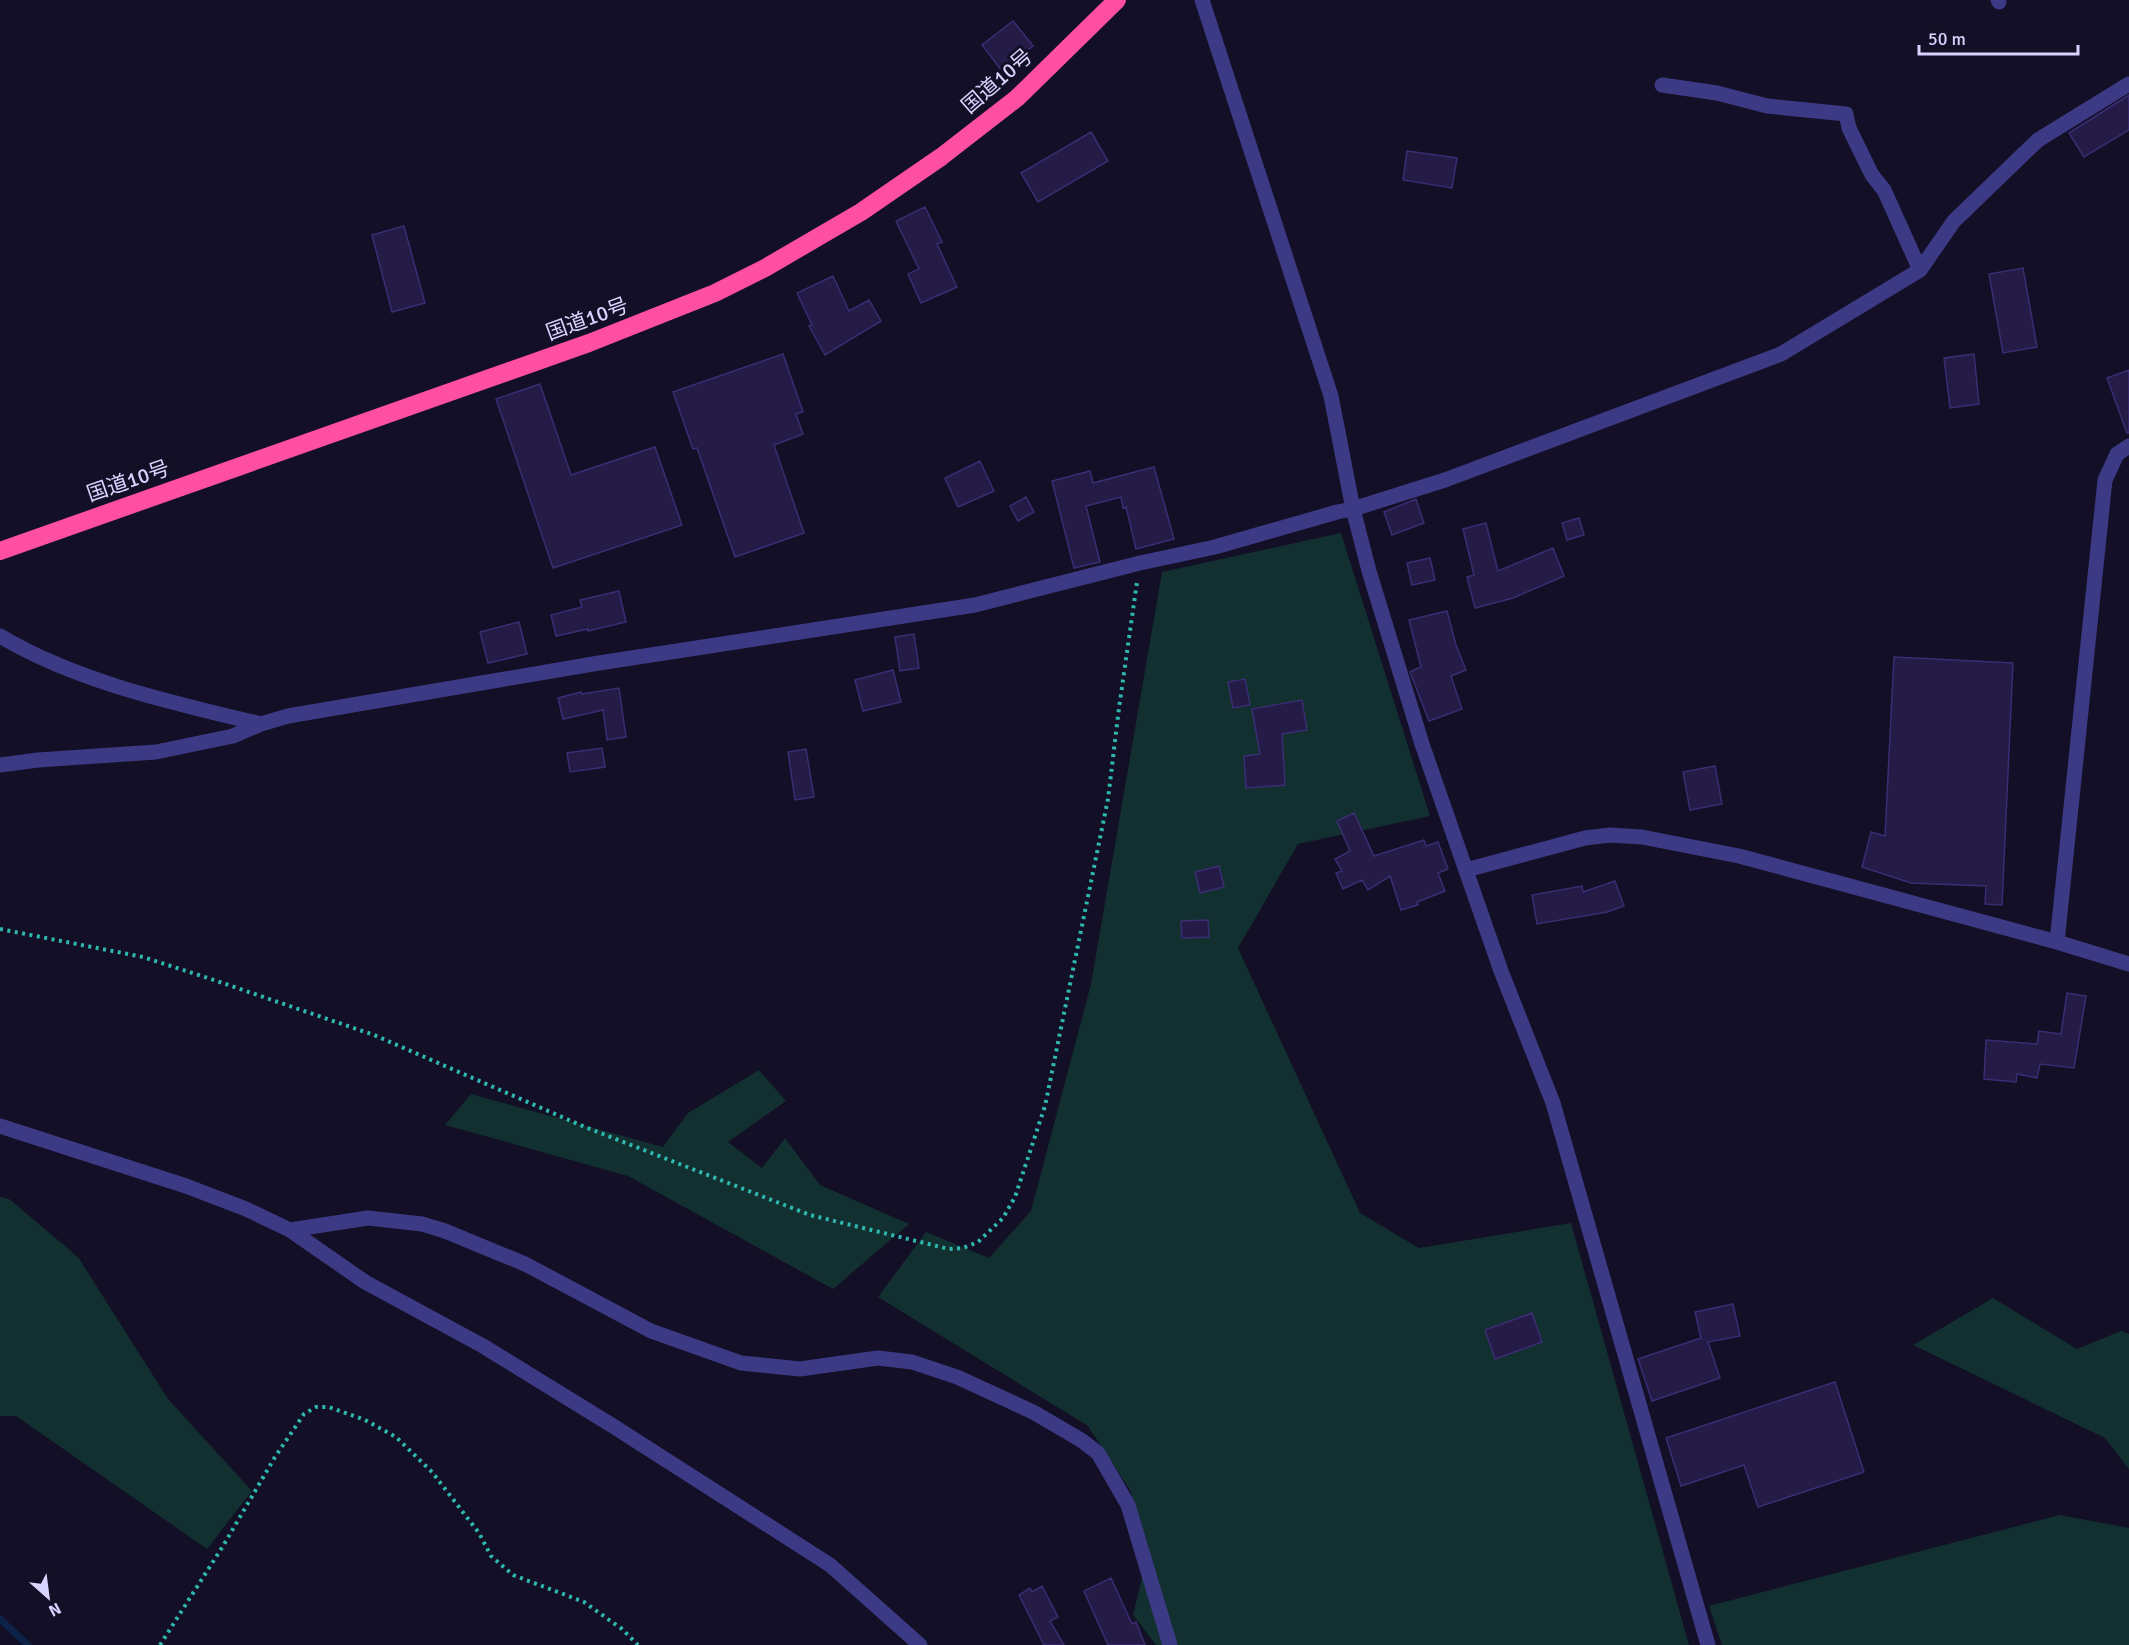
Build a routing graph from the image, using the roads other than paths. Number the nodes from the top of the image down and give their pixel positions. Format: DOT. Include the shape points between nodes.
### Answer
graph roads {
  1 [pos="1117,0"];
  2 [pos="1202,0"];
  3 [pos="2129,84"];
  4 [pos="1662,85"];
  5 [pos="1920,270"];
  6 [pos="2129,446"];
  7 [pos="1353,509"];
  8 [pos="0,551"];
  9 [pos="0,636"];
  10 [pos="261,724"];
  11 [pos="0,765"];
  12 [pos="1466,870"];
  13 [pos="2057,942"];
  14 [pos="2129,964"];
  15 [pos="0,1126"];
  16 [pos="290,1230"];
  17 [pos="920,1645"];
  18 [pos="1170,1645"];
  19 [pos="1708,1645"];
  1 -- 8 [label="highway, 国道10号" via="1017,98 907,182 813,241 715,293 589,343"];
  2 -- 7 [label="street" via="1331,396"];
  3 -- 5 [label="street" via="2038,140 1954,221"];
  4 -- 5 [label="street" via="1767,106 1846,114 1849,128 1872,176 1884,190"];
  5 -- 7 [label="street" via="1781,354 1445,480"];
  6 -- 13 [label="street" via="2117,454 2105,480"];
  7 -- 10 [label="street" via="1215,547 975,604 599,663 288,716"];
  7 -- 12 [label="street" via="1416,722"];
  9 -- 10 [label="street" via="42,660 80,673"];
  10 -- 11 [label="street" via="233,736 156,752"];
  12 -- 13 [label="street" via="1585,838 1642,837 1739,856"];
  12 -- 19 [label="street" via="1553,1103"];
  13 -- 14 [label="street"];
  15 -- 16 [label="street" via="186,1186"];
  16 -- 17 [label="street" via="365,1282 492,1352 830,1565"];
  16 -- 18 [label="street" via="368,1218 422,1224 525,1264 651,1331 741,1363 800,1369 878,1358 912,1362 957,1377 1033,1412 1098,1453 1128,1505"];
}
